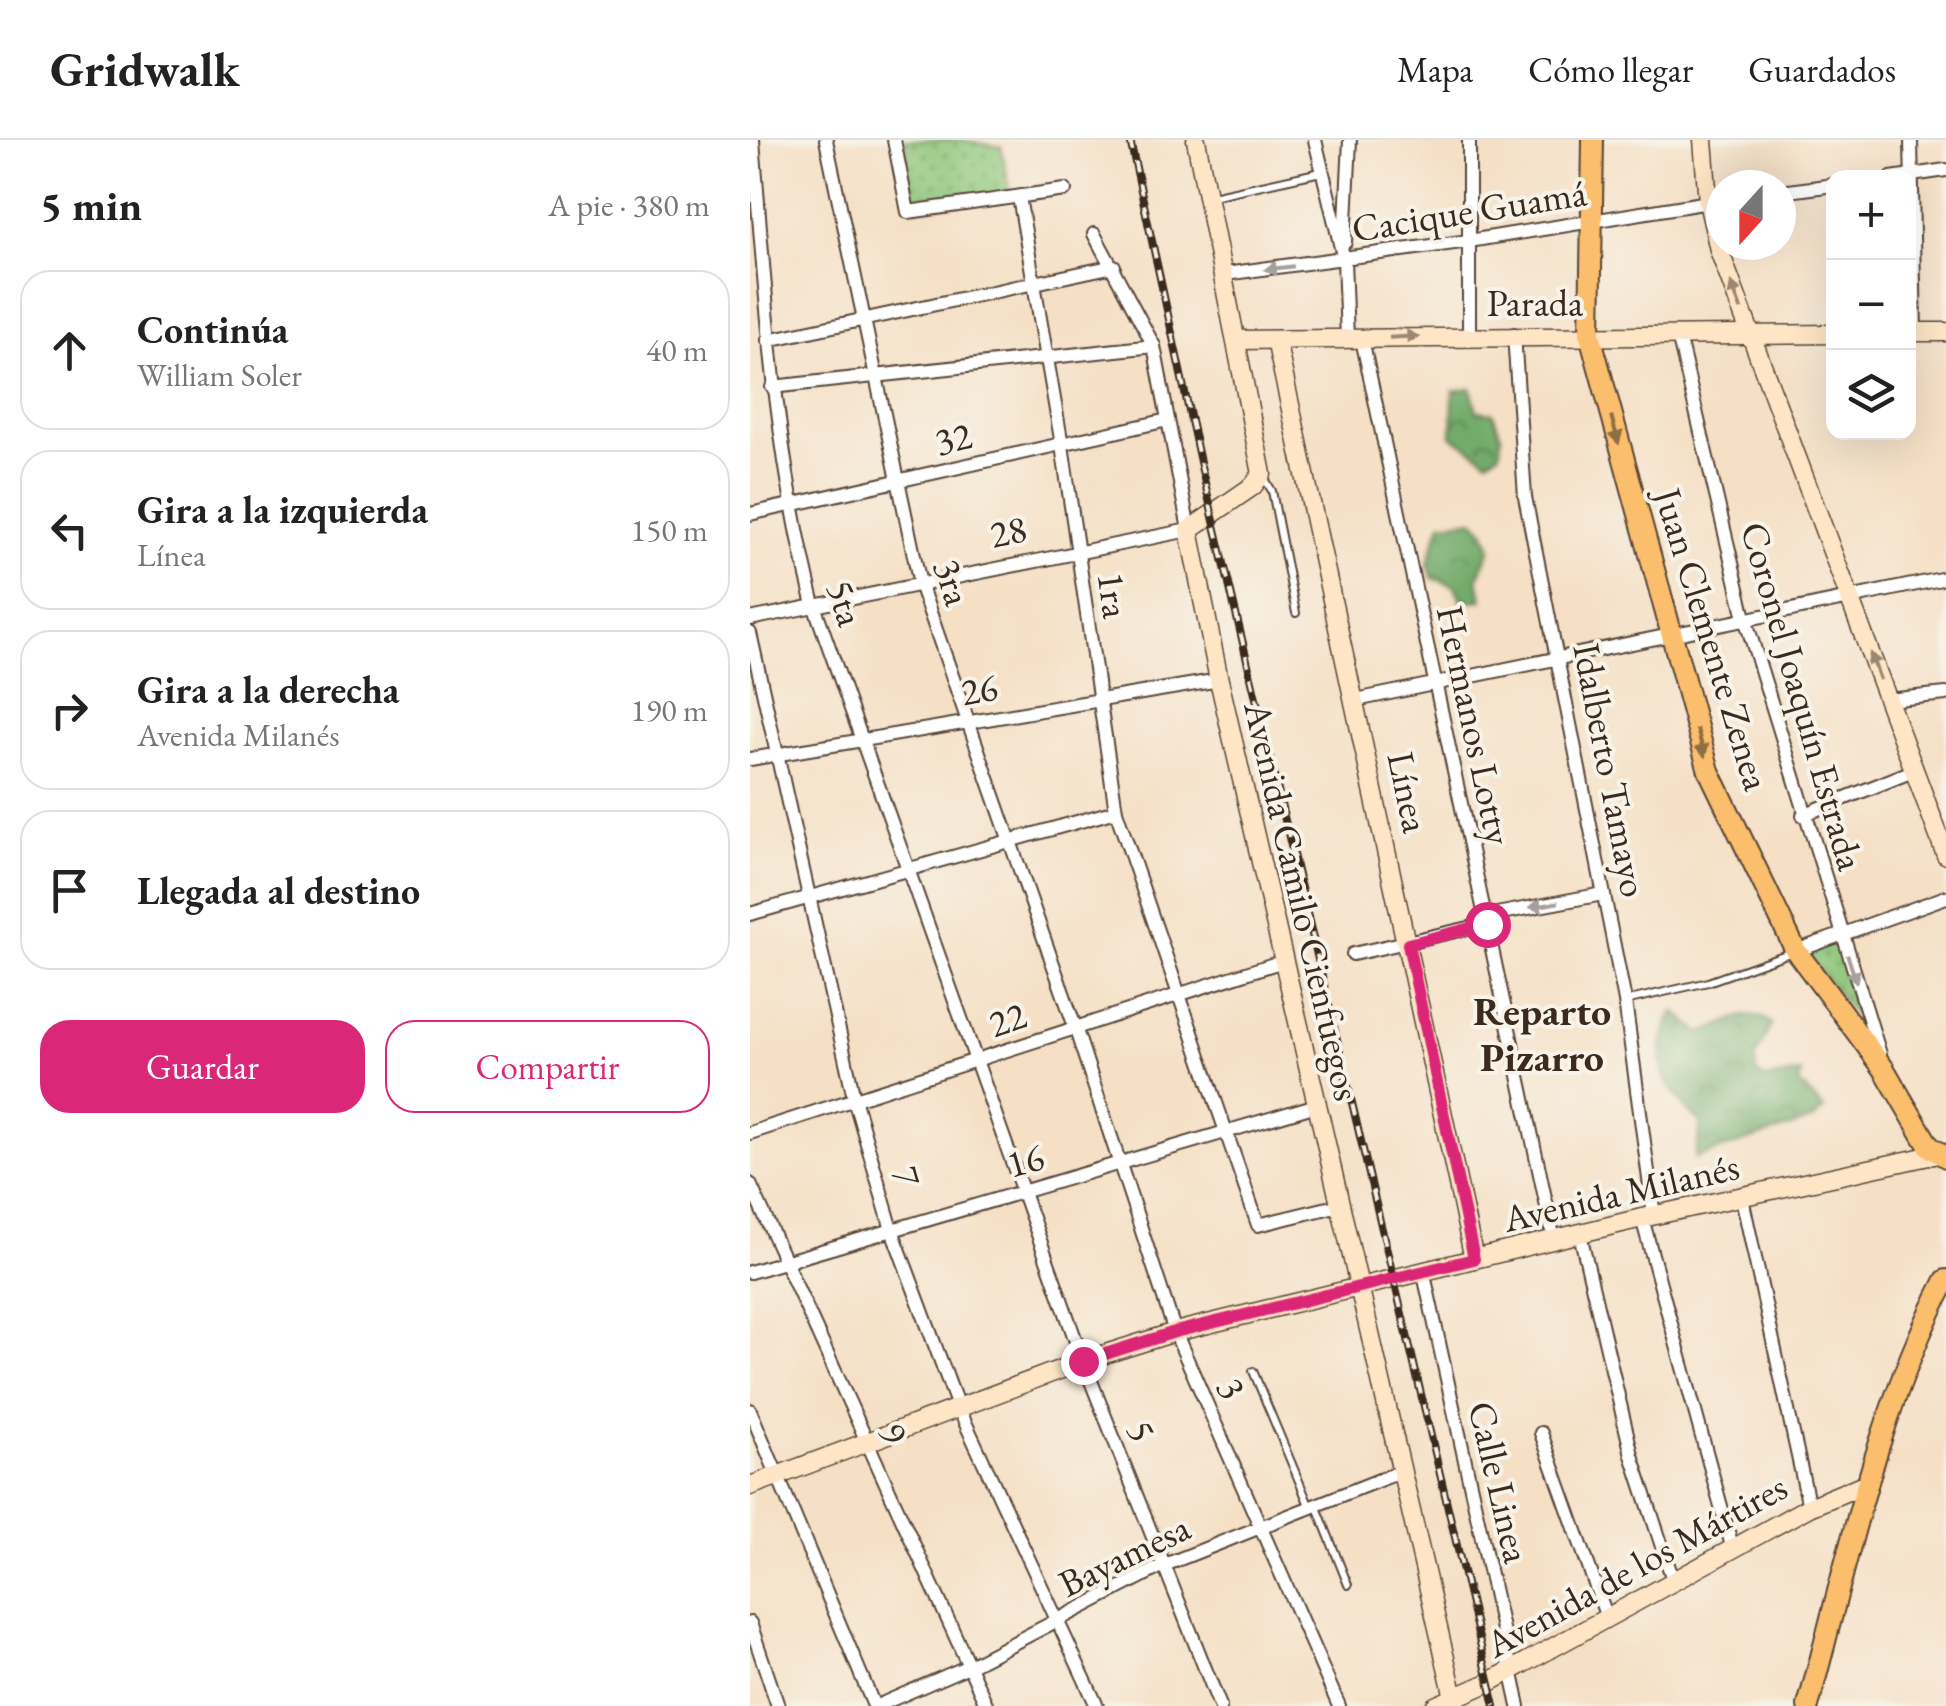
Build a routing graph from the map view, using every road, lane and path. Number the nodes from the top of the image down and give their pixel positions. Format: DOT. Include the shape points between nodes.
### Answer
graph roads {
  1 [pos="826,140"];
  2 [pos="894,140"];
  3 [pos="1196,140"];
  4 [pos="1315,140"];
  5 [pos="1350,140"];
  6 [pos="1470,140"];
  7 [pos="1594,140"];
  8 [pos="1703,140"];
  9 [pos="1911,140"];
  10 [pos="754,141"];
  11 [pos="1708,170"];
  12 [pos="1914,170"];
  13 [pos="1946,170"];
  14 [pos="1322,171"];
  15 [pos="1916,174"];
  16 [pos="1826,186"];
  17 [pos="1064,190"];
  18 [pos="1796,190"];
  19 [pos="1019,197"];
  20 [pos="1208,197"];
  21 [pos="1706,202"];
  22 [pos="1590,222"];
  23 [pos="1094,234"];
  24 [pos="1470,242"];
  25 [pos="1344,260"];
  26 [pos="1723,260"];
  27 [pos="1114,266"];
  28 [pos="1224,274"];
  29 [pos="1034,280"];
  30 [pos="862,316"];
  31 [pos="1916,332"];
  32 [pos="1946,332"];
  33 [pos="1468,334"];
  34 [pos="1514,334"];
  35 [pos="1826,334"];
  36 [pos="1678,335"];
  37 [pos="1590,336"];
  38 [pos="1752,336"];
  39 [pos="1354,339"];
  40 [pos="768,340"];
  41 [pos="1237,340"];
  42 [pos="1276,340"];
  43 [pos="1154,346"];
  44 [pos="1046,356"];
  45 [pos="874,377"];
  46 [pos="772,387"];
  47 [pos="1168,420"];
  48 [pos="1062,445"];
  49 [pos="1262,474"];
  50 [pos="896,482"];
  51 [pos="789,506"];
  52 [pos="750,514"];
  53 [pos="1189,530"];
  54 [pos="1077,549"];
  55 [pos="1946,578"];
  56 [pos="920,584"];
  57 [pos="1848,594"];
  58 [pos="814,605"];
  59 [pos="1296,613"];
  60 [pos="1746,618"];
  61 [pos="750,619"];
  62 [pos="750,633"];
  63 [pos="1672,636"];
  64 [pos="1560,660"];
  65 [pos="1218,680"];
  66 [pos="1434,686"];
  67 [pos="1946,694"];
  68 [pos="1098,698"];
  69 [pos="1356,700"];
  70 [pos="1887,700"];
  71 [pos="967,721"];
  72 [pos="859,740"];
  73 [pos="778,754"];
  74 [pos="750,759"];
  75 [pos="1913,771"];
  76 [pos="1116,812"];
  77 [pos="1803,814"];
  78 [pos="1011,842"];
  79 [pos="1946,855"];
  80 [pos="908,872"];
  81 [pos="1603,894"];
  82 [pos="811,896"];
  83 [pos="1946,898"];
  84 [pos="750,914"];
  85 [pos="1486,920"];
  86 [pos="1841,934"];
  87 [pos="1408,944"];
  88 [pos="1796,951"];
  89 [pos="1353,954"];
  90 [pos="1283,961"];
  91 [pos="1179,993"];
  92 [pos="1625,1001"];
  93 [pos="1075,1027"];
  94 [pos="978,1060"];
  95 [pos="1884,1069"];
  96 [pos="855,1102"];
  97 [pos="1316,1105"];
  98 [pos="1227,1132"];
  99 [pos="750,1134"];
  100 [pos="1942,1156"];
  101 [pos="1120,1163"];
  102 [pos="750,1184"];
  103 [pos="1025,1191"];
  104 [pos="1742,1198"];
  105 [pos="1340,1205"];
  106 [pos="1648,1217"];
  107 [pos="892,1230"];
  108 [pos="1580,1234"];
  109 [pos="1554,1240"];
  110 [pos="1474,1259"];
  111 [pos="784,1262"];
  112 [pos="1423,1270"];
  113 [pos="750,1272"];
  114 [pos="1946,1280"];
  115 [pos="1360,1286"];
  116 [pos="1175,1332"];
  117 [pos="1083,1361"];
  118 [pos="1254,1371"];
  119 [pos="958,1407"];
  120 [pos="750,1410"];
  121 [pos="1541,1433"];
  122 [pos="866,1444"];
  123 [pos="1402,1470"];
  124 [pos="776,1477"];
  125 [pos="1869,1482"];
  126 [pos="750,1486"];
  127 [pos="1313,1505"];
  128 [pos="1809,1507"];
  129 [pos="1259,1525"];
  130 [pos="1733,1550"];
  131 [pos="1162,1566"];
  132 [pos="1672,1580"];
  133 [pos="1348,1585"];
  134 [pos="1606,1615"];
  135 [pos="1056,1621"];
  136 [pos="750,1622"];
  137 [pos="971,1665"];
  138 [pos="1511,1670"];
  139 [pos="1456,1702"];
  140 [pos="778,1706"];
  141 [pos="876,1706"];
  142 [pos="987,1706"];
  143 [pos="1097,1706"];
  144 [pos="1220,1706"];
  145 [pos="1340,1706"];
  146 [pos="1435,1706"];
  147 [pos="1520,1706"];
  148 [pos="1808,1706"];
  1 -- 30 [label="street, 3ra"];
  2 -- 19 [label="street" via="908,212"];
  3 -- 20 [label="street"];
  4 -- 14 [label="street"];
  5 -- 25 [label="street"];
  6 -- 24 [label="street"];
  7 -- 22 [label="main road, Juan Clemente Zenea"];
  8 -- 11 [label="street"];
  9 -- 12 [label="street"];
  10 -- 40 [label="street, 5ta"];
  13 -- 15 [label="street"];
  14 -- 20 [label="lane"];
  14 -- 25 [label="street"];
  16 -- 18 [label="street"];
  17 -- 19 [label="street"];
  19 -- 29 [label="street, 1ra"];
  20 -- 28 [label="street"];
  21 -- 22 [label="street, Cacique Guamá"];
  22 -- 24 [label="street, Cacique Guamá"];
  22 -- 37 [label="main road, Juan Clemente Zenea"];
  23 -- 27 [label="street"];
  24 -- 25 [label="street, Cacique Guamá"];
  24 -- 33 [label="street"];
  25 -- 28 [label="street, Cacique Guamá, one-way"];
  25 -- 39 [label="street, Hermanos Lotty"];
  38 -- 26 [label="street, one-way"];
  27 -- 29 [label="street"];
  27 -- 43 [label="street"];
  28 -- 41 [label="street"];
  29 -- 30 [label="street"];
  29 -- 44 [label="street, 1ra"];
  30 -- 40 [label="street"];
  30 -- 45 [label="street, 3ra"];
  31 -- 32 [label="street"];
  33 -- 34 [label="street, Parada"];
  39 -- 33 [label="street, Parada, one-way"];
  34 -- 37 [label="street, Parada"];
  34 -- 64 [label="street, Idalberto Tamayo" via="1525,497"];
  35 -- 38 [label="street, Parada"];
  36 -- 37 [label="street, Parada"];
  36 -- 38 [label="street, Parada"];
  36 -- 60 [label="street, Coronel Joaquín Estrada"];
  37 -- 63 [label="main road, Juan Clemente Zenea, one-way"];
  38 -- 57 [label="street"];
  39 -- 42 [label="street, Parada"];
  39 -- 66 [label="street, Hermanos Lotty"];
  40 -- 46 [label="street, 5ta"];
  41 -- 42 [label="street, Parada"];
  41 -- 49 [label="street"];
  42 -- 69 [label="street, Línea"];
  43 -- 44 [label="street"];
  43 -- 47 [label="street"];
  44 -- 45 [label="street"];
  44 -- 48 [label="street, 1ra"];
  45 -- 46 [label="street"];
  45 -- 50 [label="street, 3ra"];
  46 -- 51 [label="street, 5ta"];
  47 -- 48 [label="street, 32"];
  47 -- 53 [label="street"];
  48 -- 50 [label="street, 32"];
  48 -- 54 [label="street, 1ra"];
  49 -- 53 [label="street, 28"];
  49 -- 59 [label="lane" via="1272,491"];
  50 -- 51 [label="street, 32"];
  50 -- 56 [label="street, 3ra"];
  51 -- 52 [label="street, 32"];
  51 -- 58 [label="street, 5ta"];
  53 -- 54 [label="street, 28"];
  53 -- 65 [label="street, Avenida Camilo Cienfuegos"];
  54 -- 56 [label="street, 28"];
  54 -- 68 [label="street, 1ra"];
  55 -- 57 [label="street"];
  56 -- 58 [label="street, 28"];
  56 -- 71 [label="street, 3ra"];
  57 -- 60 [label="street"];
  70 -- 57 [label="street, one-way"];
  58 -- 61 [label="street, 28"];
  58 -- 72 [label="street, 5ta"];
  60 -- 63 [label="street"];
  60 -- 77 [label="street, Coronel Joaquín Estrada"];
  62 -- 73 [label="street, 7"];
  63 -- 64 [label="street"];
  63 -- 88 [label="main road, Juan Clemente Zenea, one-way" via="1709,771"];
  64 -- 66 [label="street"];
  64 -- 81 [label="street, Idalberto Tamayo"];
  65 -- 68 [label="street, 26"];
  65 -- 90 [label="street, Avenida Camilo Cienfuegos"];
  66 -- 69 [label="street"];
  66 -- 85 [label="street, Hermanos Lotty"];
  67 -- 70 [label="street"];
  68 -- 71 [label="street, 26"];
  68 -- 76 [label="street, 1ra"];
  69 -- 87 [label="street, Línea"];
  70 -- 75 [label="street"];
  71 -- 72 [label="street, 26"];
  71 -- 78 [label="street, 3ra"];
  72 -- 73 [label="street, 26"];
  72 -- 80 [label="street, 5ta"];
  73 -- 74 [label="street, 26"];
  73 -- 82 [label="street, 7"];
  75 -- 77 [label="street"];
  75 -- 79 [label="street"];
  76 -- 78 [label="street"];
  76 -- 91 [label="street, 1ra"];
  77 -- 86 [label="street, Coronel Joaquín Estrada"];
  78 -- 80 [label="street"];
  78 -- 93 [label="street, 3ra"];
  80 -- 82 [label="street"];
  80 -- 94 [label="street, 5ta"];
  81 -- 85 [label="street, one-way"];
  81 -- 92 [label="street, Idalberto Tamayo"];
  82 -- 84 [label="street"];
  82 -- 96 [label="street, 7"];
  83 -- 86 [label="street"];
  85 -- 87 [label="street"];
  85 -- 109 [label="street, Hermanos Lotty"];
  86 -- 88 [label="street"];
  86 -- 95 [label="street, Coronel Joaquín Estrada, one-way"];
  87 -- 89 [label="street"];
  87 -- 110 [label="street, Línea"];
  88 -- 92 [label="lane" via="1708,982"];
  88 -- 95 [label="main road, Juan Clemente Zenea"];
  90 -- 91 [label="street, 22"];
  90 -- 97 [label="street, Avenida Camilo Cienfuegos"];
  91 -- 93 [label="street, 22"];
  91 -- 98 [label="street, 1ra"];
  92 -- 106 [label="street, Idalberto Tamayo"];
  93 -- 94 [label="street, 22"];
  93 -- 101 [label="street, 3"];
  94 -- 96 [label="street, 22"];
  94 -- 103 [label="street, 5"];
  95 -- 100 [label="main road, Juan Clemente Zenea"];
  96 -- 99 [label="street, 22"];
  96 -- 107 [label="street, 7"];
  97 -- 98 [label="street, 16"];
  97 -- 105 [label="street, Avenida Camilo Cienfuegos"];
  98 -- 101 [label="street, 16"];
  98 -- 105 [label="street, 1ra" via="1258,1226"];
  100 -- 104 [label="street, Avenida Milanés"];
  101 -- 103 [label="street, 16"];
  101 -- 116 [label="street, 3"];
  102 -- 111 [label="street, 9"];
  103 -- 107 [label="street, 16"];
  103 -- 117 [label="street, 5"];
  104 -- 106 [label="street, Avenida Milanés"];
  104 -- 128 [label="street"];
  105 -- 115 [label="street, Avenida Camilo Cienfuegos"];
  106 -- 108 [label="street, Avenida Milanés"];
  106 -- 130 [label="street, Idalberto Tamayo"];
  107 -- 111 [label="street, 16"];
  107 -- 119 [label="street, 7"];
  108 -- 109 [label="street, Avenida Milanés"];
  108 -- 132 [label="street" via="1632,1456"];
  109 -- 110 [label="street, Avenida Milanés"];
  110 -- 112 [label="street, Avenida Milanés"];
  111 -- 113 [label="street, 16"];
  111 -- 122 [label="street, 9"];
  112 -- 115 [label="street, Avenida Milanés"];
  112 -- 138 [label="street, Calle Linea"];
  114 -- 125 [label="main road" via="1915,1346"];
  115 -- 116 [label="street, Avenida Milanés"];
  115 -- 123 [label="street, Avenida Camilo Cienfuegos"];
  116 -- 117 [label="street, Avenida Milanés"];
  116 -- 129 [label="street, 3"];
  117 -- 119 [label="street, Avenida Milanés"];
  117 -- 131 [label="street, 5"];
  118 -- 127 [label="lane"];
  119 -- 122 [label="street, Avenida Milanés"];
  119 -- 135 [label="street, 7"];
  120 -- 124 [label="street"];
  121 -- 134 [label="street"];
  122 -- 124 [label="street, Avenida Milanés"];
  122 -- 137 [label="street, 9"];
  123 -- 127 [label="street, Bayamesa"];
  123 -- 139 [label="street, Avenida Camilo Cienfuegos"];
  124 -- 126 [label="street, Avenida Milanés"];
  124 -- 141 [label="street"];
  125 -- 128 [label="street, Avenida de los Mártires"];
  125 -- 148 [label="main road"];
  127 -- 129 [label="street, Bayamesa"];
  127 -- 133 [label="lane"];
  128 -- 130 [label="street, Avenida de los Mártires"];
  129 -- 131 [label="street, Bayamesa"];
  129 -- 145 [label="street, 3"];
  130 -- 132 [label="street, Avenida de los Mártires"];
  131 -- 135 [label="street, Bayamesa"];
  131 -- 144 [label="street, 5"];
  132 -- 134 [label="street, Avenida de los Mártires"];
  134 -- 138 [label="street, Avenida de los Mártires"];
  135 -- 137 [label="street, Bayamesa"];
  135 -- 143 [label="street, 7"];
  136 -- 140 [label="street"];
  137 -- 141 [label="street, Bayamesa"];
  137 -- 142 [label="street, 9"];
  138 -- 139 [label="street, Avenida de los Mártires"];
  138 -- 147 [label="street, Calle Linea"];
  139 -- 146 [label="street, Avenida de los Mártires"];
}
